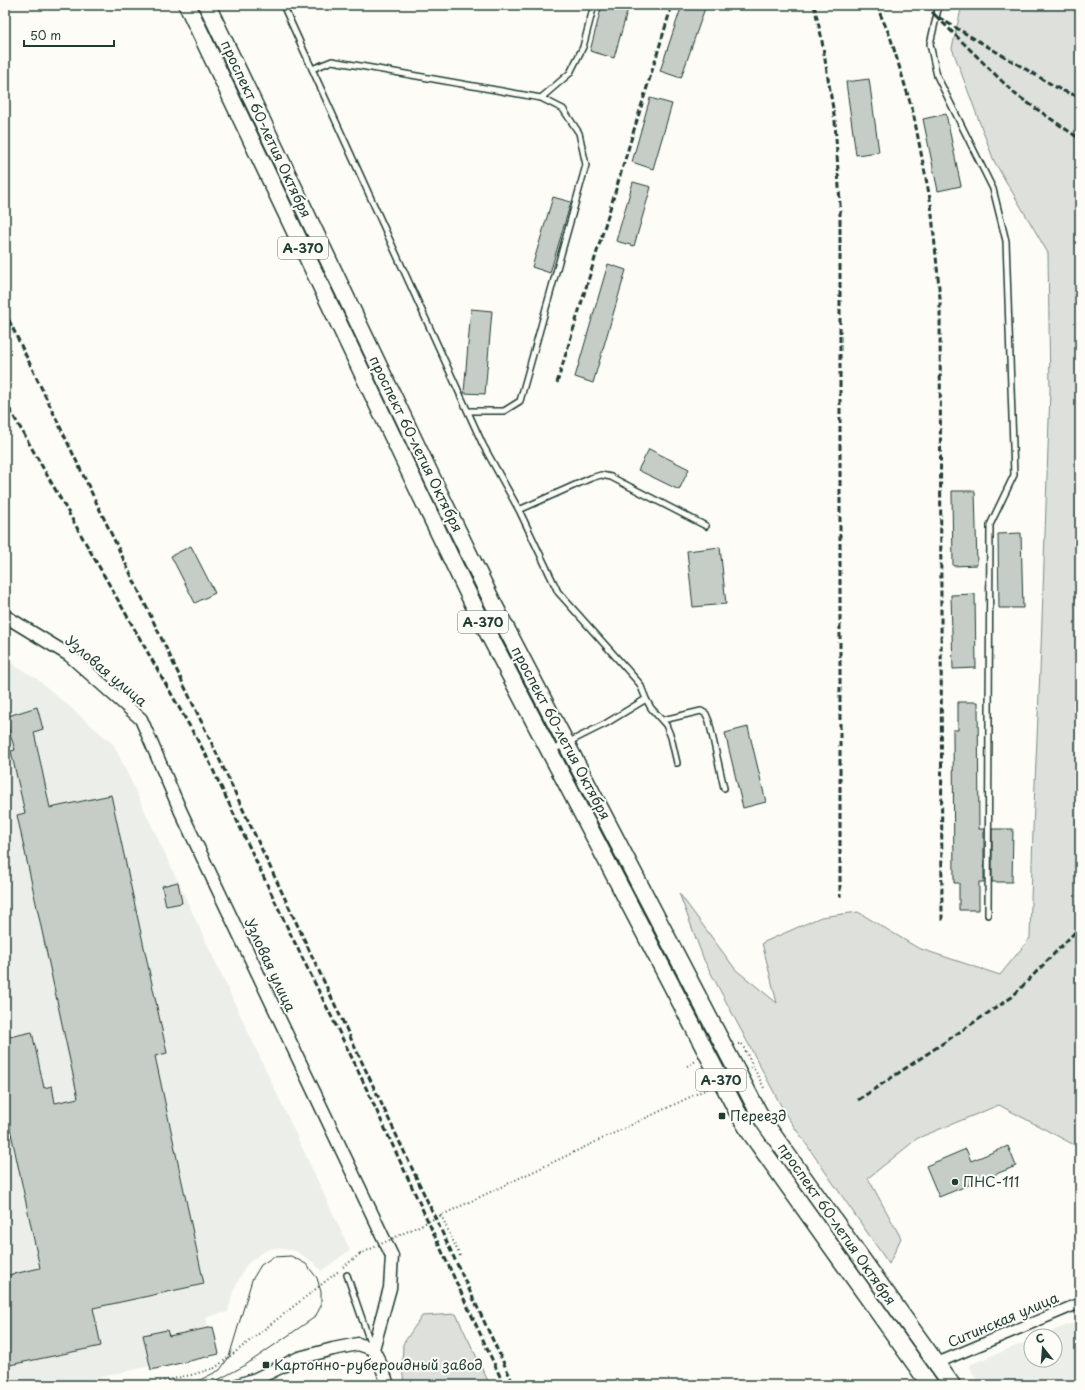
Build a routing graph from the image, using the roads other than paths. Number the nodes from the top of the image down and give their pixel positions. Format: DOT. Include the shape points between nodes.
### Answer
graph roads {
  1 [pos="187,5"];
  2 [pos="207,5"];
  3 [pos="283,5"];
  4 [pos="594,5"];
  5 [pos="939,5"];
  6 [pos="312,69"];
  7 [pos="541,98"];
  8 [pos="468,411"];
  9 [pos="519,510"];
  10 [pos="706,526"];
  11 [pos="5,616"];
  12 [pos="646,699"];
  13 [pos="663,720"];
  14 [pos="567,743"];
  15 [pos="551,751"];
  16 [pos="677,763"];
  17 [pos="724,788"];
  18 [pos="988,915"];
  19 [pos="347,1275"];
  20 [pos="1080,1303"];
  21 [pos="373,1349"];
  22 [pos="937,1363"];
  23 [pos="238,1385"];
  24 [pos="388,1385"];
  25 [pos="930,1385"];
  26 [pos="952,1385"];
  1 -- 15 [label="highway, проспект 60-летия Октября / А-370" via="477,612"];
  2 -- 14 [label="highway, проспект 60-летия Октября / А-370" via="493,603"];
  3 -- 6 [label="lane"];
  4 -- 7 [label="lane" via="583,46 570,73"];
  5 -- 18 [label="lane" via="930,44 937,76 993,189 1006,241 1014,475 990,525"];
  6 -- 7 [label="lane" via="332,61"];
  6 -- 8 [label="lane"];
  7 -- 8 [label="lane" via="563,109 579,133 586,165 520,401 504,410"];
  8 -- 9 [label="lane" via="483,445"];
  9 -- 10 [label="lane" via="601,475 611,477"];
  9 -- 12 [label="lane" via="558,592 640,684"];
  11 -- 21 [label="street, Узловая улица" via="69,655 141,719 181,812 392,1256 390,1288"];
  12 -- 13 [label="lane"];
  12 -- 14 [label="lane"];
  13 -- 16 [label="lane" via="671,737"];
  13 -- 17 [label="lane" via="701,711 706,714"];
  14 -- 15 [label="lane"];
  14 -- 22 [label="highway, проспект 60-летия Октября / А-370" via="757,1109"];
  15 -- 25 [label="highway, проспект 60-летия Октября / А-370" via="741,1118"];
  19 -- 21 [label="lane"];
  20 -- 22 [label="street, Ситинская улица"];
  21 -- 23 [label="street" via="358,1344 333,1348 299,1358"];
  21 -- 24 [label="street"];
  22 -- 26 [label="highway, проспект 60-летия Октября / А-370"];
}
